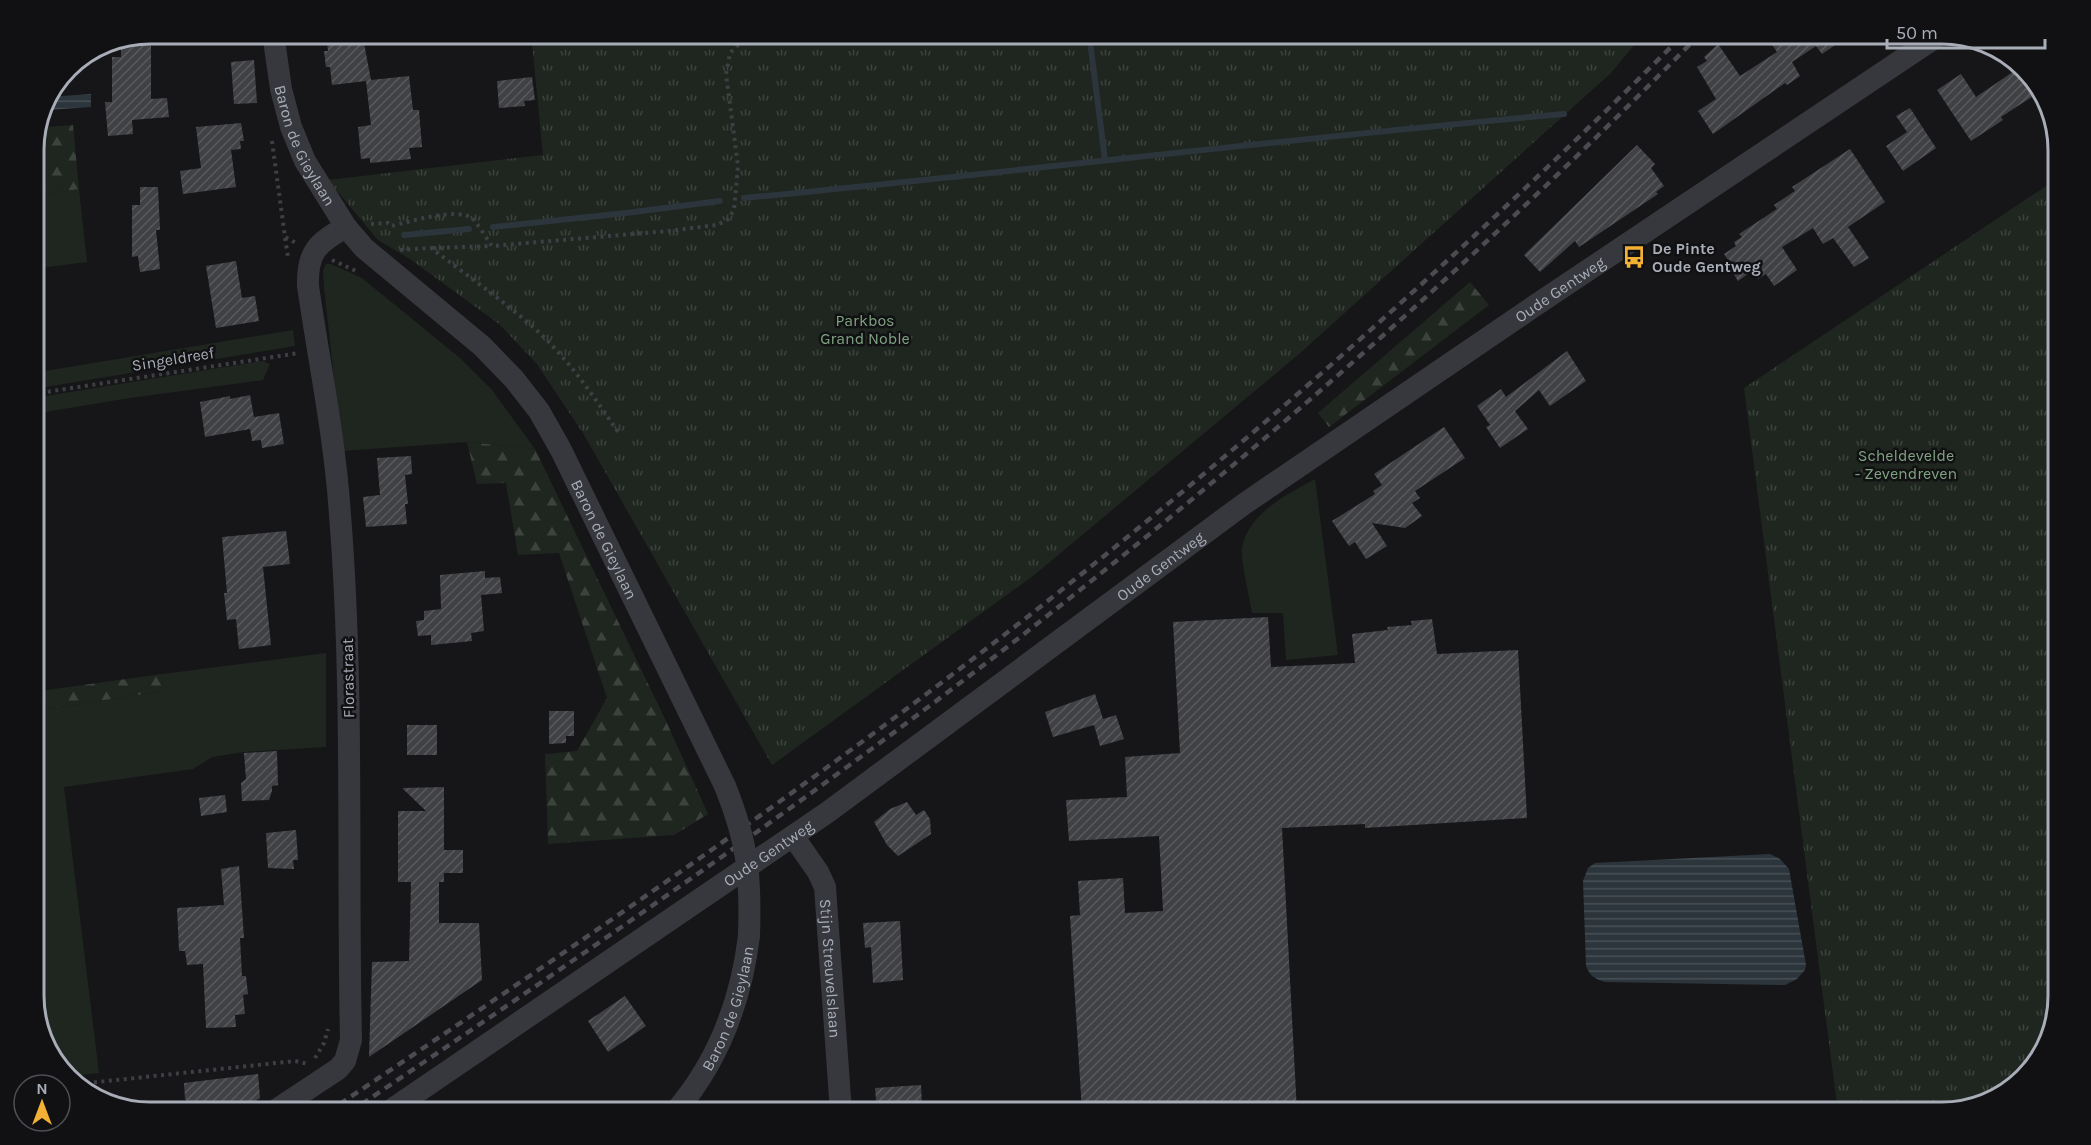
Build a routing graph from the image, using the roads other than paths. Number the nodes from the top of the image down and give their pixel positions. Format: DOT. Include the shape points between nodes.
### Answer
graph roads {
  1 [pos="275,44"];
  2 [pos="1926,44"];
  3 [pos="346,226"];
  4 [pos="793,836"];
  5 [pos="288,1102"];
  6 [pos="403,1102"];
  7 [pos="673,1102"];
  8 [pos="840,1102"];
  1 -- 3 [label="street, Baron de Gieylaan" via="291,127 305,161"];
  2 -- 4 [label="street, Oude Gentweg" via="1244,504"];
  3 -- 5 [label="street, Florastraat" via="318,246 309,258 308,286 334,452 346,612 351,1040 338,1070"];
  3 -- 7 [label="street, Baron de Gieylaan, bridge" via="367,264 482,346 539,411 737,817 746,850 750,901 741,982 714,1056 699,1082"];
  4 -- 6 [label="street, Oude Gentweg"];
  4 -- 8 [label="street, Stijn Streuvelslaan" via="825,887"];
}
